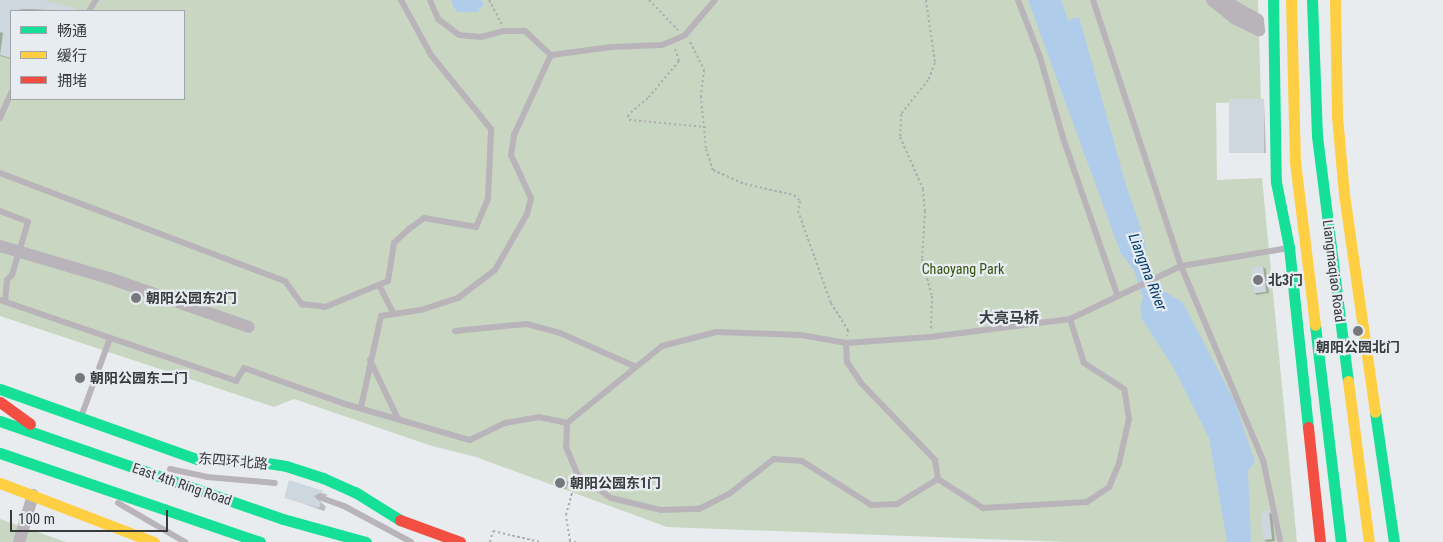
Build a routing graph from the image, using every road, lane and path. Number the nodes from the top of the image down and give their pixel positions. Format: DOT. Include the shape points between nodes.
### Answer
graph roads {
  1 [pos="401,0"];
  2 [pos="430,0"];
  3 [pos="489,0"];
  4 [pos="649,0"];
  5 [pos="715,0"];
  6 [pos="926,0"];
  7 [pos="1018,0"];
  8 [pos="1093,0"];
  9 [pos="1212,0"];
  10 [pos="1224,0"];
  11 [pos="1273,0"];
  12 [pos="1291,0"];
  13 [pos="1312,0"];
  14 [pos="1335,0"];
  15 [pos="504,30"];
  16 [pos="685,35"];
  17 [pos="672,40"];
  18 [pos="551,54"];
  19 [pos="10,95"];
  20 [pos="0,118"];
  21 [pos="706,127"];
  22 [pos="0,173"];
  23 [pos="0,211"];
  24 [pos="0,246"];
  25 [pos="1289,248"];
  26 [pos="18,251"];
  27 [pos="1180,266"];
  28 [pos="379,285"];
  29 [pos="1117,294"];
  30 [pos="2,301"];
  31 [pos="393,313"];
  32 [pos="1296,313"];
  33 [pos="1070,319"];
  34 [pos="249,327"];
  35 [pos="455,331"];
  36 [pos="930,337"];
  37 [pos="110,338"];
  38 [pos="846,343"];
  39 [pos="370,360"];
  40 [pos="634,366"];
  41 [pos="1320,369"];
  42 [pos="0,389"];
  43 [pos="0,402"];
  44 [pos="361,407"];
  45 [pos="80,418"];
  46 [pos="398,419"];
  47 [pos="0,421"];
  48 [pos="567,423"];
  49 [pos="53,441"];
  50 [pos="0,453"];
  51 [pos="108,460"];
  52 [pos="156,466"];
  53 [pos="165,468"];
  54 [pos="578,475"];
  55 [pos="938,479"];
  56 [pos="0,483"];
  57 [pos="274,483"];
  58 [pos="87,485"];
  59 [pos="33,495"];
  60 [pos="319,497"];
  61 [pos="1280,540"];
  62 [pos="534,541"];
  63 [pos="570,541"];
  64 [pos="19,542"];
  65 [pos="154,542"];
  66 [pos="185,542"];
  67 [pos="260,542"];
  68 [pos="366,542"];
  69 [pos="412,542"];
  70 [pos="460,542"];
  71 [pos="490,542"];
  72 [pos="540,542"];
  73 [pos="576,542"];
  74 [pos="1320,542"];
  75 [pos="1341,542"];
  76 [pos="1369,542"];
  77 [pos="1394,542"];
  1 -- 28 [label="lane" via="411,12 431,55 491,129 488,199 476,227 424,218 409,229 394,243 388,281"];
  2 -- 15 [label="lane" via="438,19 459,35 481,37"];
  3 -- 15 [label="path"];
  4 -- 16 [label="path" via="667,22"];
  5 -- 16 [label="lane"];
  6 -- 36 [label="path" via="935,63 928,80 901,114 900,137 923,189 922,259 932,296"];
  7 -- 29 [label="lane" via="1040,57"];
  8 -- 27 [label="lane"];
  9 -- 10 [label="street" via="1234,18 1259,30 1258,20"];
  11 -- 25 [label="main road" via="1273,143 1276,182"];
  12 -- 41 [label="main road, Liangmaqiao Road" via="1295,162"];
  13 -- 76 [label="main road, Liangmaqiao Road" via="1317,136"];
  14 -- 77 [label="main road" via="1337,116 1344,194"];
  15 -- 18 [label="lane" via="524,31"];
  16 -- 17 [label="lane"];
  16 -- 21 [label="path" via="704,70 701,96"];
  17 -- 18 [label="lane" via="662,45"];
  17 -- 21 [label="path" via="679,61 648,98 628,115 629,120"];
  18 -- 31 [label="lane" via="514,135 511,155 531,198 527,214 495,270 458,298 421,310"];
  19 -- 20 [label="lane"];
  21 -- 38 [label="path" via="706,149 713,170 745,184 794,195 800,201 798,211 831,303 848,330"];
  22 -- 28 [label="lane" via="285,281 302,304 325,306"];
  23 -- 26 [label="lane" via="28,222"];
  24 -- 26 [label="street"];
  25 -- 27 [label="lane"];
  25 -- 32 [label="main road"];
  26 -- 30 [label="lane" via="12,275 6,280"];
  26 -- 34 [label="street"];
  27 -- 29 [label="lane"];
  27 -- 61 [label="lane" via="1263,460"];
  28 -- 31 [label="lane"];
  29 -- 33 [label="lane"];
  30 -- 37 [label="lane"];
  31 -- 39 [label="lane" via="382,316"];
  32 -- 41 [label="main road"];
  32 -- 74 [label="main road"];
  33 -- 36 [label="lane"];
  33 -- 55 [label="lane" via="1084,363 1124,389 1129,418 1109,488 1087,502 983,508"];
  35 -- 40 [label="lane" via="527,324 560,333"];
  36 -- 38 [label="lane"];
  37 -- 44 [label="lane" via="236,381 244,368"];
  37 -- 45 [label="lane"];
  38 -- 40 [label="lane" via="801,335 716,332 662,346"];
  38 -- 55 [label="lane" via="847,362 861,383 935,460"];
  39 -- 44 [label="lane"];
  39 -- 46 [label="lane"];
  40 -- 48 [label="lane" via="591,407"];
  41 -- 75 [label="main road, Liangmaqiao Road"];
  42 -- 45 [label="main road, 东四环北路"];
  43 -- 49 [label="main road"];
  44 -- 46 [label="lane"];
  45 -- 70 [label="main road, 东四环北路" via="197,460 255,461 323,478 355,492 399,520"];
  46 -- 48 [label="lane" via="470,440 505,423 539,417"];
  47 -- 49 [label="main road, East 4th Ring Road"];
  48 -- 54 [label="lane" via="566,447"];
  49 -- 51 [label="main road, East 4th Ring Road"];
  50 -- 58 [label="main road"];
  51 -- 52 [label="lane"];
  51 -- 68 [label="main road, East 4th Ring Road" via="283,519"];
  53 -- 57 [label="lane" via="207,477"];
  54 -- 55 [label="lane" via="611,498 660,510 699,508 729,494 774,459 802,461 871,505 897,504"];
  54 -- 63 [label="path" via="566,515"];
  56 -- 59 [label="main road"];
  58 -- 66 [label="lane"];
  58 -- 67 [label="main road"];
  59 -- 64 [label="street"];
  59 -- 65 [label="main road"];
  60 -- 69 [label="lane" via="344,506"];
  62 -- 71 [label="path" via="493,531"];
  62 -- 72 [label="path"];
  63 -- 73 [label="path"];
}
